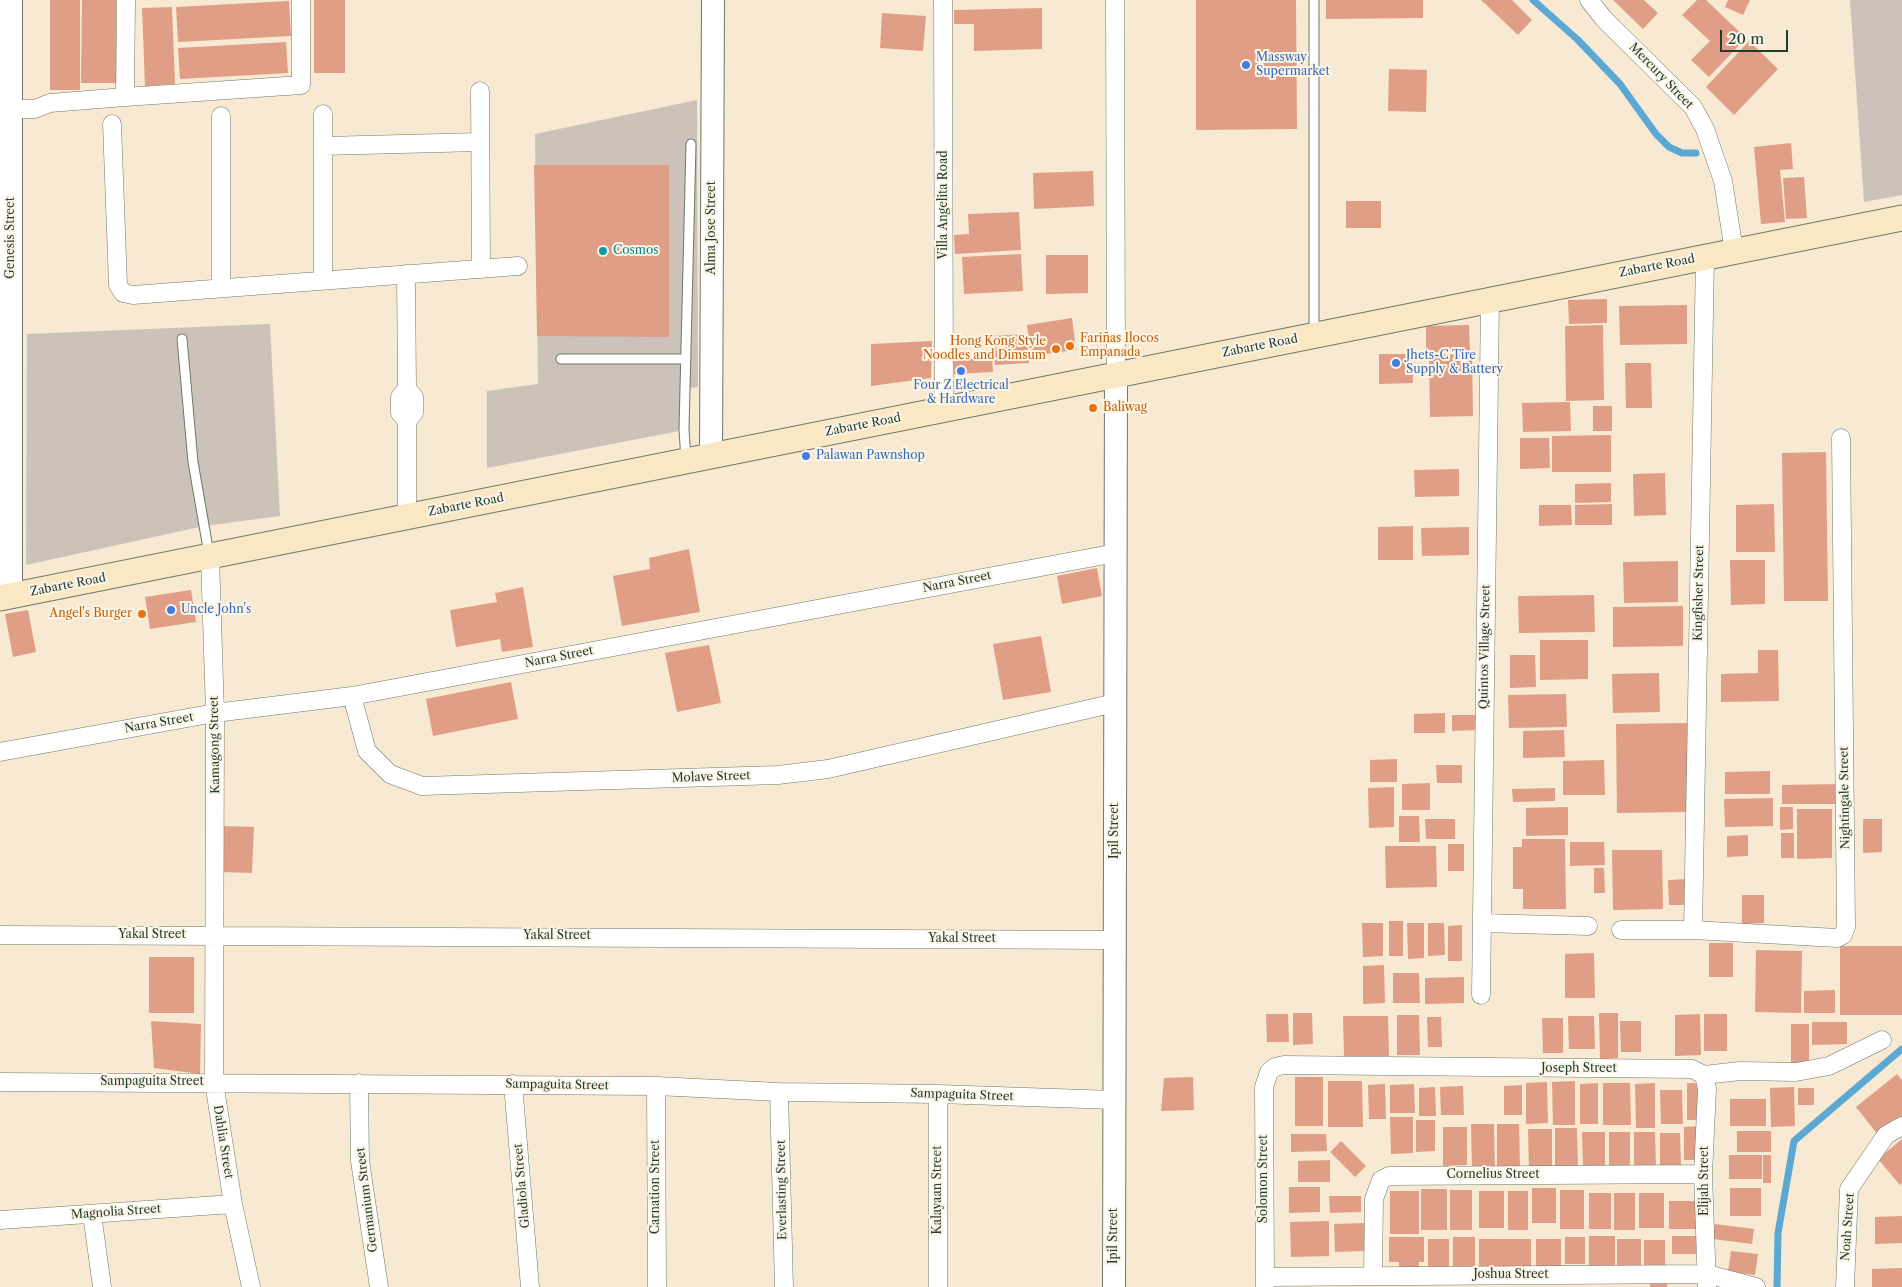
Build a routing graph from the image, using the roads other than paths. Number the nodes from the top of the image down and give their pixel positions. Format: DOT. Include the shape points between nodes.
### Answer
graph roads {
  1 [pos="12,0"];
  2 [pos="126,0"];
  3 [pos="301,0"];
  4 [pos="713,0"];
  5 [pos="943,0"];
  6 [pos="1115,0"];
  7 [pos="1314,0"];
  8 [pos="1589,0"];
  9 [pos="480,91"];
  10 [pos="125,97"];
  11 [pos="12,104"];
  12 [pos="323,114"];
  13 [pos="221,116"];
  14 [pos="112,124"];
  15 [pos="480,142"];
  16 [pos="691,144"];
  17 [pos="323,146"];
  18 [pos="1902,218"];
  19 [pos="1734,251"];
  20 [pos="1705,256"];
  21 [pos="518,266"];
  22 [pos="481,269"];
  23 [pos="406,274"];
  24 [pos="323,280"];
  25 [pos="221,287"];
  26 [pos="1490,300"];
  27 [pos="1314,335"];
  28 [pos="182,339"];
  29 [pos="686,358"];
  30 [pos="561,359"];
  31 [pos="1116,374"];
  32 [pos="944,409"];
  33 [pos="1841,438"];
  34 [pos="711,456"];
  35 [pos="686,461"];
  36 [pos="407,517"];
  37 [pos="1116,552"];
  38 [pos="210,556"];
  39 [pos="5,597"];
  40 [pos="352,696"];
  41 [pos="1115,703"];
  42 [pos="215,714"];
  43 [pos="0,752"];
  44 [pos="1482,924"];
  45 [pos="1588,926"];
  46 [pos="1621,930"];
  47 [pos="1692,930"];
  48 [pos="0,935"];
  49 [pos="216,935"];
  50 [pos="1114,940"];
  51 [pos="1481,995"];
  52 [pos="1882,1040"];
  53 [pos="1269,1072"];
  54 [pos="1704,1075"];
  55 [pos="0,1082"];
  56 [pos="214,1082"];
  57 [pos="359,1083"];
  58 [pos="513,1084"];
  59 [pos="656,1086"];
  60 [pos="779,1092"];
  61 [pos="938,1094"];
  62 [pos="1114,1100"];
  63 [pos="1902,1126"];
  64 [pos="1703,1174"];
  65 [pos="233,1204"];
  66 [pos="92,1214"];
  67 [pos="0,1220"];
  68 [pos="1373,1276"];
  69 [pos="1707,1280"];
  70 [pos="1265,1282"];
  71 [pos="1753,1286"];
  72 [pos="102,1287"];
  73 [pos="251,1287"];
  74 [pos="379,1287"];
  75 [pos="530,1287"];
  76 [pos="656,1287"];
  77 [pos="784,1287"];
  78 [pos="938,1287"];
  79 [pos="1114,1287"];
  80 [pos="1845,1287"];
  1 -- 11 [label="street, Genesis Street"];
  2 -- 10 [label="street"];
  3 -- 10 [label="street" via="301,85"];
  4 -- 34 [label="street, Alma Jose Street"];
  5 -- 32 [label="street, Villa Angelita Road"];
  6 -- 31 [label="street"];
  7 -- 27 [label="lane"];
  8 -- 19 [label="street, Mercury Street" via="1692,107 1705,129 1723,180"];
  9 -- 15 [label="street"];
  10 -- 11 [label="street" via="50,103 35,109"];
  11 -- 39 [label="street, Genesis Street"];
  12 -- 17 [label="street"];
  13 -- 25 [label="street"];
  14 -- 25 [label="street" via="118,285 123,293 133,295"];
  15 -- 17 [label="street"];
  15 -- 22 [label="street"];
  16 -- 29 [label="lane"];
  17 -- 24 [label="street"];
  18 -- 19 [label="main road, Zabarte Road"];
  19 -- 20 [label="main road, Zabarte Road"];
  20 -- 26 [label="main road, Zabarte Road"];
  20 -- 47 [label="street, Kingfisher Street"];
  21 -- 22 [label="street"];
  22 -- 23 [label="street"];
  23 -- 24 [label="street"];
  23 -- 36 [label="street" via="407,390 400,398 400,413 407,421"];
  24 -- 25 [label="street"];
  26 -- 27 [label="main road, Zabarte Road"];
  26 -- 44 [label="street, Quintos Village Street"];
  27 -- 31 [label="main road, Zabarte Road"];
  28 -- 38 [label="lane" via="193,462"];
  29 -- 30 [label="lane"];
  29 -- 35 [label="lane"];
  31 -- 32 [label="main road, Zabarte Road"];
  31 -- 37 [label="street, Ipil Street"];
  32 -- 34 [label="main road, Zabarte Road"];
  33 -- 47 [label="street, Nightingale Street" via="1846,927 1843,935 1837,938"];
  34 -- 35 [label="main road, Zabarte Road"];
  35 -- 36 [label="main road, Zabarte Road"];
  36 -- 38 [label="main road, Zabarte Road"];
  37 -- 40 [label="street, Narra Street"];
  37 -- 41 [label="street, Ipil Street"];
  38 -- 39 [label="main road, Zabarte Road"];
  38 -- 42 [label="street, Kamagong Street"];
  40 -- 41 [label="street, Molave Street" via="367,751 390,774 422,786 778,775 828,769"];
  40 -- 42 [label="street, Narra Street"];
  41 -- 50 [label="street, Ipil Street"];
  42 -- 43 [label="street, Narra Street"];
  42 -- 49 [label="street, Kamagong Street"];
  44 -- 45 [label="street"];
  44 -- 51 [label="street, Quintos Village Street"];
  46 -- 47 [label="street, Nightingale Street"];
  48 -- 49 [label="street, Yakal Street"];
  49 -- 50 [label="street, Yakal Street"];
  49 -- 56 [label="street, Dahlia Street"];
  50 -- 62 [label="street, Ipil Street"];
  52 -- 54 [label="street, Joseph Street" via="1847,1058 1808,1071 1740,1071"];
  53 -- 54 [label="street, Joseph Street" via="1284,1065 1692,1069"];
  53 -- 70 [label="street, Solomon Street" via="1264,1087"];
  54 -- 64 [label="street, Elijah Street" via="1707,1090"];
  55 -- 56 [label="street, Sampaguita Street"];
  56 -- 57 [label="street, Sampaguita Street"];
  56 -- 65 [label="street, Dahlia Street"];
  57 -- 58 [label="street, Sampaguita Street"];
  57 -- 74 [label="street, Germanium Street" via="360,1161"];
  58 -- 59 [label="street, Sampaguita Street"];
  58 -- 75 [label="street, Gladiola Street"];
  59 -- 60 [label="street, Sampaguita Street"];
  59 -- 76 [label="street, Carnation Street"];
  60 -- 61 [label="street, Sampaguita Street"];
  60 -- 77 [label="street, Everlasting Street"];
  61 -- 62 [label="street, Sampaguita Street"];
  61 -- 78 [label="street, Kalayaan Street"];
  62 -- 79 [label="street, Ipil Street"];
  63 -- 80 [label="street, Noah Street" via="1886,1135 1849,1189"];
  64 -- 68 [label="street, Cornelius Street" via="1389,1176 1381,1180 1374,1199"];
  64 -- 69 [label="street, Elijah Street"];
  65 -- 66 [label="street, Magnolia Street"];
  65 -- 73 [label="street, Dahlia Street"];
  66 -- 67 [label="street, Magnolia Street"];
  66 -- 72 [label="street"];
  68 -- 69 [label="street, Joshua Street"];
  68 -- 70 [label="street, Joshua Street"];
  69 -- 71 [label="street, Joshua Street"];
}
